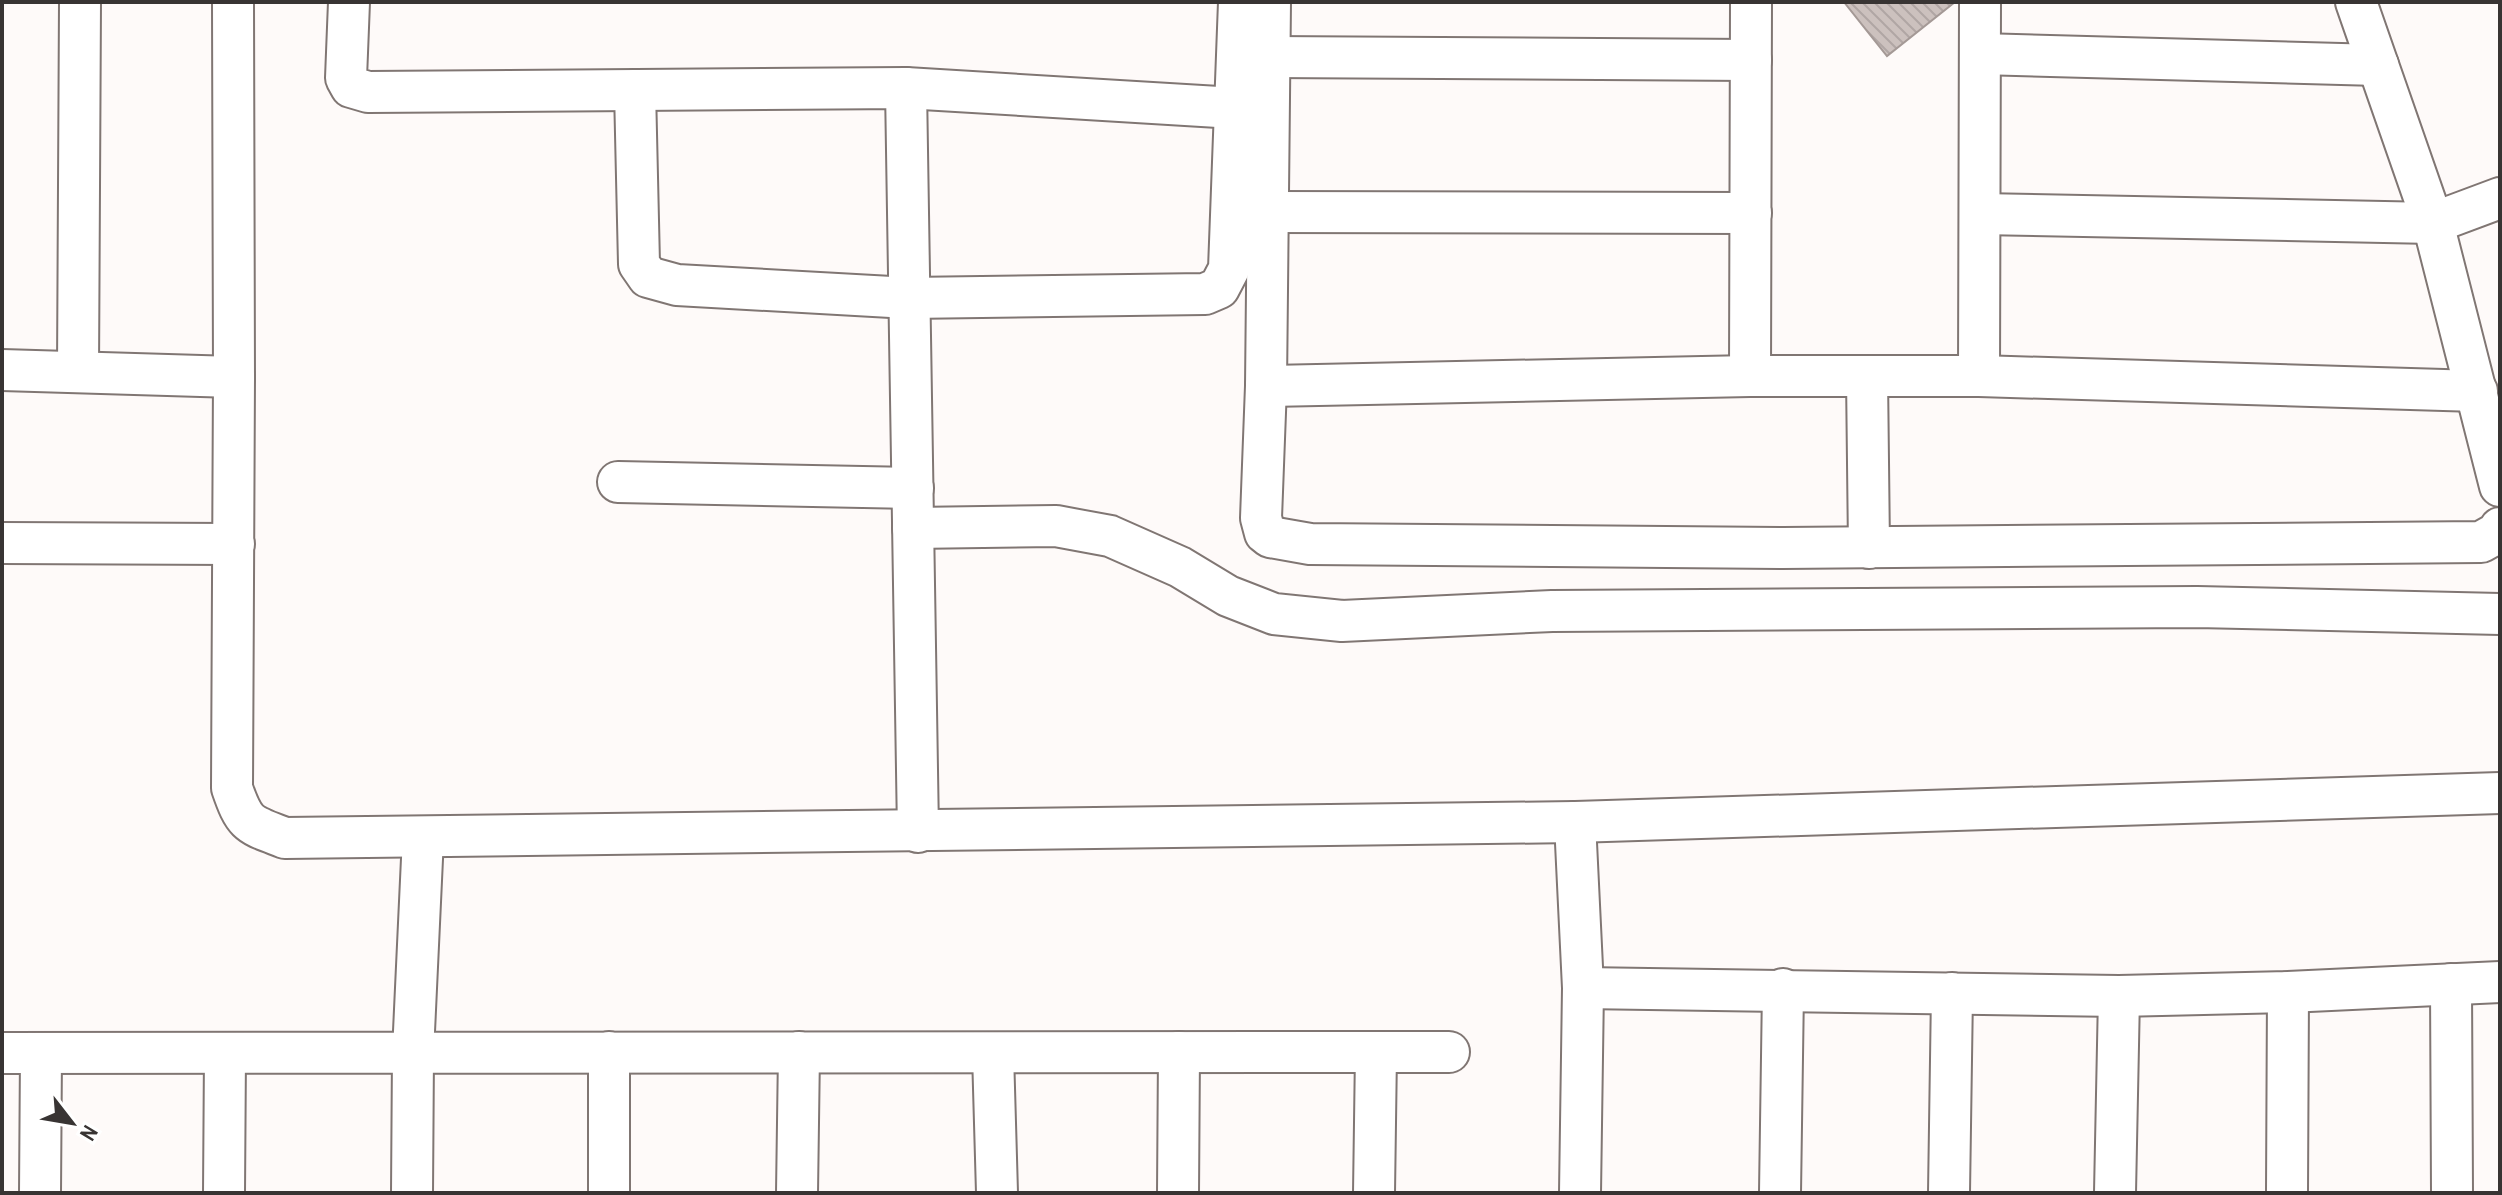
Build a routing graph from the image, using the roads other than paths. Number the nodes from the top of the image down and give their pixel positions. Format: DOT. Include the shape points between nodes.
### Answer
graph roads {
  1 [pos="80,2"];
  2 [pos="233,2"];
  3 [pos="349,2"];
  4 [pos="1239,2"];
  5 [pos="1270,2"];
  6 [pos="1751,2"];
  7 [pos="1980,2"];
  8 [pos="2356,2"];
  9 [pos="1980,54"];
  10 [pos="1268,57"];
  11 [pos="1751,60"];
  12 [pos="2378,65"];
  13 [pos="906,88"];
  14 [pos="635,90"];
  15 [pos="1235,108"];
  16 [pos="2500,198"];
  17 [pos="1267,212"];
  18 [pos="1751,213"];
  19 [pos="1980,214"];
  20 [pos="2433,223"];
  21 [pos="909,298"];
  22 [pos="2,370"];
  23 [pos="78,371"];
  24 [pos="1750,376"];
  25 [pos="1867,376"];
  26 [pos="1979,376"];
  27 [pos="234,377"];
  28 [pos="1266,386"];
  29 [pos="2477,391"];
  30 [pos="618,482"];
  31 [pos="2500,486"];
  32 [pos="913,488"];
  33 [pos="913,528"];
  34 [pos="2500,528"];
  35 [pos="2,543"];
  36 [pos="234,544"];
  37 [pos="1869,548"];
  38 [pos="2500,614"];
  39 [pos="2500,793"];
  40 [pos="1575,822"];
  41 [pos="918,832"];
  42 [pos="423,837"];
  43 [pos="2500,982"];
  44 [pos="2451,984"];
  45 [pos="1583,988"];
  46 [pos="1783,989"];
  47 [pos="2288,992"];
  48 [pos="1952,993"];
  49 [pos="2119,996"];
  50 [pos="609,1052"];
  51 [pos="799,1052"];
  52 [pos="1179,1052"];
  53 [pos="1376,1052"];
  54 [pos="1449,1052"];
  55 [pos="21,1053"];
  56 [pos="225,1053"];
  57 [pos="413,1053"];
  58 [pos="993,1053"];
  59 [pos="40,1193"];
  60 [pos="224,1193"];
  61 [pos="412,1193"];
  62 [pos="609,1193"];
  63 [pos="797,1193"];
  64 [pos="997,1193"];
  65 [pos="1178,1193"];
  66 [pos="1374,1193"];
  67 [pos="1580,1193"];
  68 [pos="1780,1193"];
  69 [pos="1949,1193"];
  70 [pos="2115,1193"];
  71 [pos="2287,1193"];
  72 [pos="2452,1193"];
  1 -- 23 [label="street"];
  2 -- 27 [label="street"];
  3 -- 14 [label="street" via="346,78 351,87 368,92"];
  4 -- 15 [label="street"];
  5 -- 10 [label="street"];
  6 -- 11 [label="street"];
  7 -- 9 [label="street"];
  8 -- 12 [label="street"];
  9 -- 12 [label="street"];
  9 -- 19 [label="street"];
  10 -- 11 [label="street"];
  10 -- 17 [label="street"];
  11 -- 18 [label="street"];
  12 -- 20 [label="street"];
  13 -- 14 [label="street"];
  13 -- 15 [label="street"];
  13 -- 21 [label="street"];
  14 -- 21 [label="street" via="639,264 648,277 677,285"];
  15 -- 21 [label="street" via="1229,269 1219,288 1205,294"];
  16 -- 20 [label="street"];
  17 -- 18 [label="street"];
  17 -- 28 [label="street"];
  18 -- 24 [label="street"];
  19 -- 20 [label="street"];
  19 -- 26 [label="street"];
  20 -- 29 [label="street"];
  21 -- 32 [label="street"];
  22 -- 23 [label="street"];
  23 -- 27 [label="street"];
  24 -- 25 [label="street"];
  24 -- 28 [label="street"];
  25 -- 26 [label="street"];
  25 -- 37 [label="street"];
  26 -- 29 [label="street"];
  27 -- 36 [label="street"];
  28 -- 37 [label="street" via="1261,518 1270,537 1310,544"];
  29 -- 31 [label="street"];
  30 -- 32 [label="street"];
  32 -- 33 [label="street"];
  33 -- 38 [label="street" via="1056,526 1110,536 1274,614 1342,621 1552,611 2181,607"];
  33 -- 41 [label="street"];
  34 -- 37 [label="street" via="2481,542"];
  35 -- 36 [label="street"];
  36 -- 42 [label="street" via="232,788 241,814 254,826 285,838"];
  39 -- 40 [label="street"];
  40 -- 41 [label="street"];
  40 -- 45 [label="street"];
  41 -- 42 [label="street"];
  42 -- 57 [label="street"];
  43 -- 44 [label="street"];
  44 -- 47 [label="street"];
  44 -- 72 [label="street"];
  45 -- 46 [label="street"];
  45 -- 67 [label="street"];
  46 -- 48 [label="street"];
  46 -- 68 [label="street"];
  47 -- 49 [label="street"];
  47 -- 71 [label="street"];
  48 -- 49 [label="street"];
  48 -- 69 [label="street"];
  49 -- 70 [label="street"];
  50 -- 51 [label="street"];
  50 -- 57 [label="street"];
  50 -- 62 [label="street"];
  51 -- 58 [label="street"];
  51 -- 63 [label="street"];
  52 -- 53 [label="street"];
  52 -- 58 [label="street"];
  52 -- 65 [label="street"];
  53 -- 54 [label="street"];
  53 -- 66 [label="street"];
  55 -- 56 [label="street"];
  55 -- 59 [label="street"];
  56 -- 57 [label="street"];
  56 -- 60 [label="street"];
  57 -- 61 [label="street"];
  58 -- 64 [label="street"];
}
